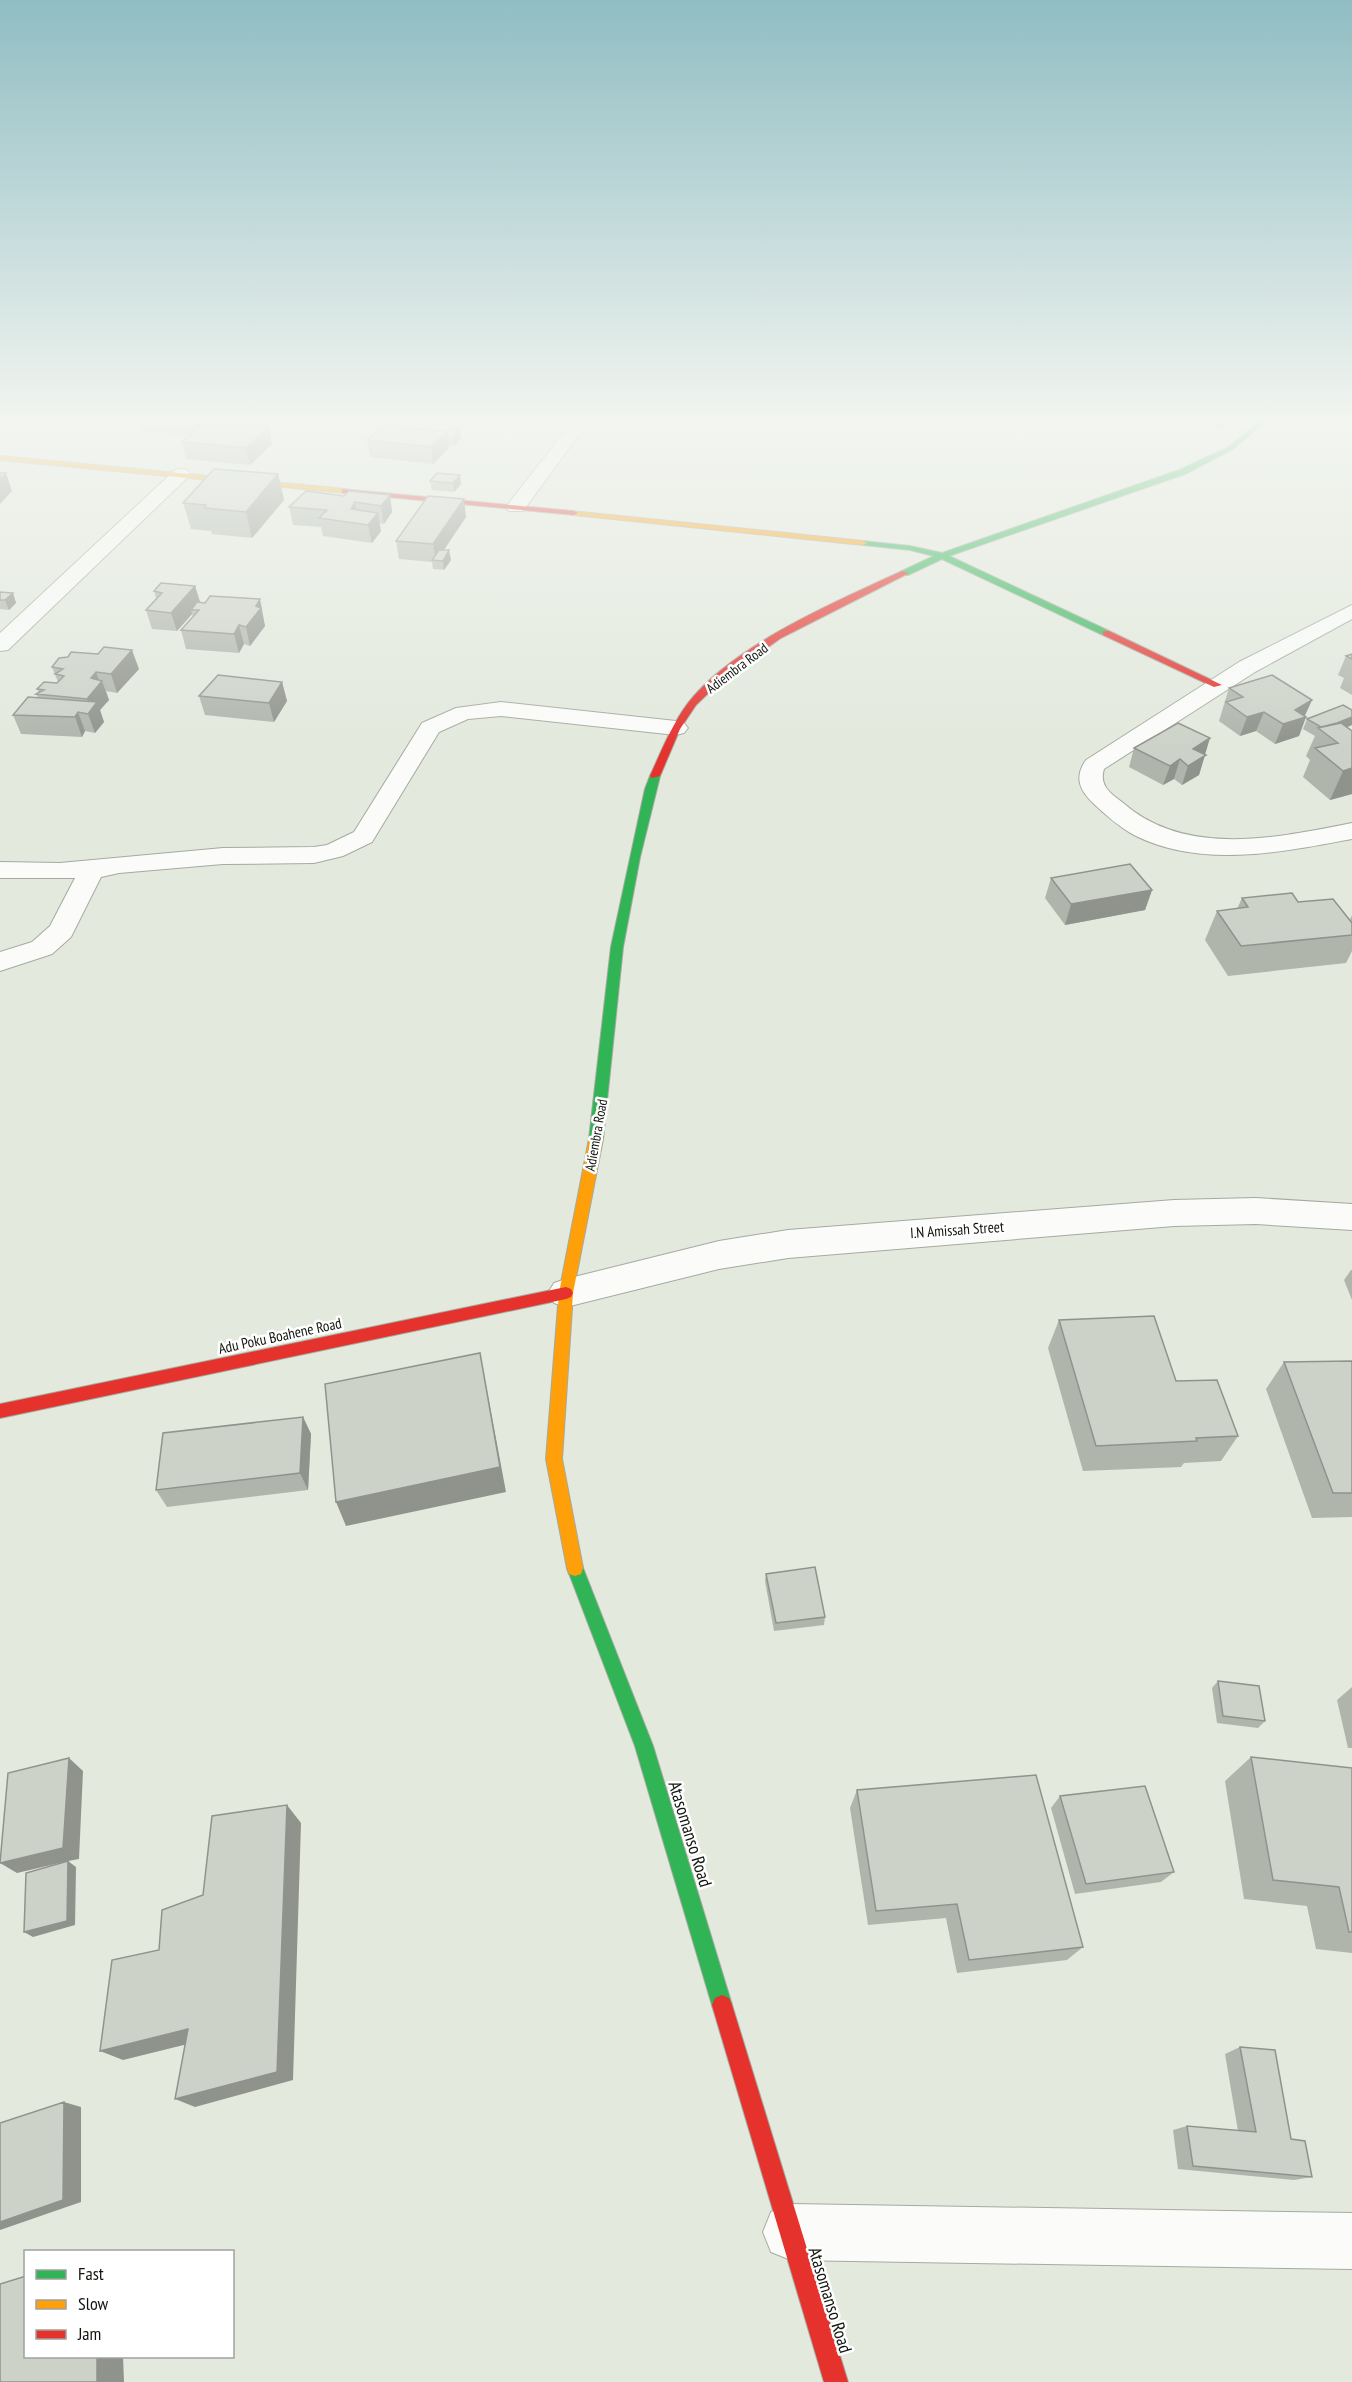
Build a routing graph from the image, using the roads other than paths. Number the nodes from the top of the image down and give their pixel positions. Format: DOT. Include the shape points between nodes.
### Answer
graph roads {
  1 [pos="124,528"];
  2 [pos="726,528"];
  3 [pos="1022,528"];
  4 [pos="942,556"];
  5 [pos="1352,610"];
  6 [pos="0,645"];
  7 [pos="1217,685"];
  8 [pos="676,728"];
  9 [pos="1352,831"];
  10 [pos="127,865"];
  11 [pos="0,870"];
  12 [pos="0,962"];
  13 [pos="1352,1217"];
  14 [pos="566,1293"];
  15 [pos="0,1411"];
  16 [pos="791,2232"];
  17 [pos="1352,2241"];
  18 [pos="836,2382"];
  1 -- 6 [label="street"];
  2 -- 4 [label="street" via="884,544"];
  3 -- 4 [label="street, Adiembra Road"];
  4 -- 7 [label="street"];
  4 -- 8 [label="street, Adiembra Road" via="821,612 747,658 703,693"];
  5 -- 7 [label="street"];
  7 -- 9 [label="street" via="1094,765 1089,780 1093,790 1149,833 1188,842 1288,844"];
  8 -- 10 [label="street" via="481,709 448,718 430,728 363,837 353,844 314,855 223,856"];
  8 -- 14 [label="street, Adiembra Road" via="650,789 628,887 614,969 603,1101"];
  10 -- 11 [label="street" via="60,871"];
  10 -- 12 [label="street" via="90,871 61,931 42,948"];
  13 -- 14 [label="street, I.N Amissah Street" via="1256,1211 1174,1214 788,1244 719,1255"];
  14 -- 15 [label="street, Adu Poku Boahene Road"];
  14 -- 16 [label="street, Atasomanso Road" via="554,1459 575,1567 644,1746"];
  16 -- 17 [label="street"];
  16 -- 18 [label="street, Atasomanso Road"];
}
